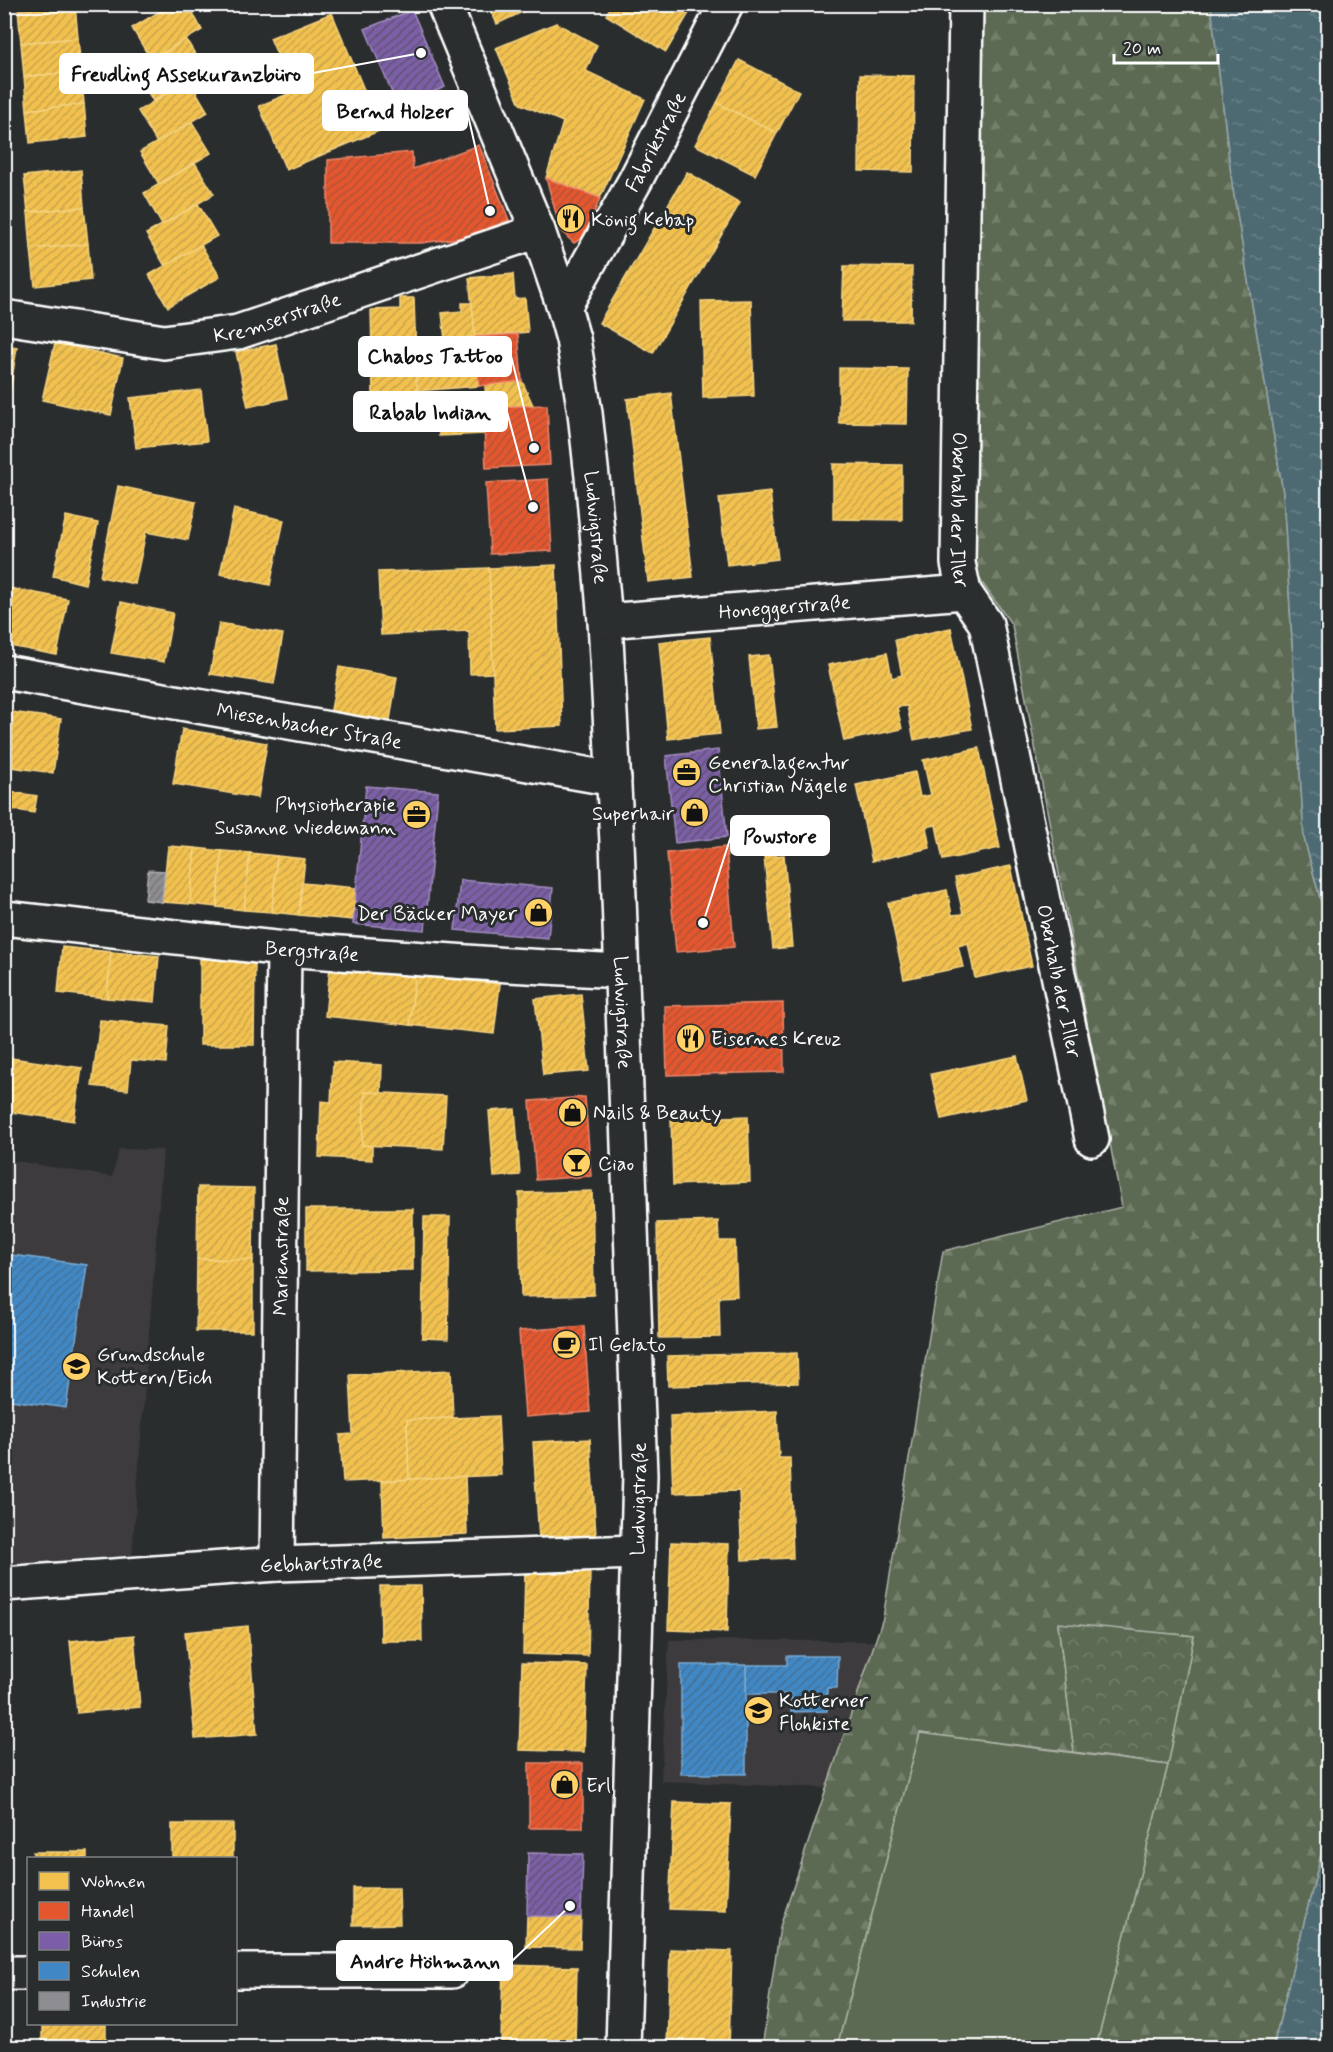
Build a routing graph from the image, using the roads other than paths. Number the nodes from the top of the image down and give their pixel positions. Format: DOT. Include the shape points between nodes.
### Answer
graph roads {
  1 [pos="444,4"];
  2 [pos="726,4"];
  3 [pos="966,4"];
  4 [pos="538,231"];
  5 [pos="564,307"];
  6 [pos="4,317"];
  7 [pos="964,592"];
  8 [pos="605,621"];
  9 [pos="4,672"];
  10 [pos="614,779"];
  11 [pos="4,918"];
  12 [pos="284,949"];
  13 [pos="621,971"];
  14 [pos="1092,1139"];
  15 [pos="638,1552"];
  16 [pos="277,1564"];
  17 [pos="4,1584"];
  18 [pos="237,1971"];
  19 [pos="452,1971"];
  20 [pos="4,1973"];
  21 [pos="27,1973"];
  22 [pos="623,2048"];
  1 -- 4 [label="street, Ludwigstraße"];
  2 -- 5 [label="street, Fabrikstraße" via="635,181"];
  3 -- 7 [label="street, Oberhalb der Iller" via="958,562"];
  4 -- 5 [label="street, Ludwigstraße"];
  4 -- 6 [label="street, Kremserstraße" via="238,332 164,342"];
  5 -- 8 [label="street, Ludwigstraße" via="585,413"];
  7 -- 8 [label="street, Honeggerstraße"];
  7 -- 14 [label="street, Oberhalb der Iller" via="986,624"];
  8 -- 10 [label="street, Ludwigstraße"];
  9 -- 10 [label="street, Miesenbacher Straße"];
  10 -- 13 [label="street, Ludwigstraße"];
  11 -- 12 [label="street, Bergstraße"];
  12 -- 13 [label="street, Bergstraße"];
  12 -- 16 [label="street, Marienstraße"];
  13 -- 15 [label="street, Ludwigstraße" via="640,1475"];
  15 -- 16 [label="street, Gebhartstraße"];
  15 -- 22 [label="street, Ludwigstraße"];
  16 -- 17 [label="street, Gebhartstraße"];
  18 -- 19 [label="street"];
  20 -- 21 [label="street"];
}
